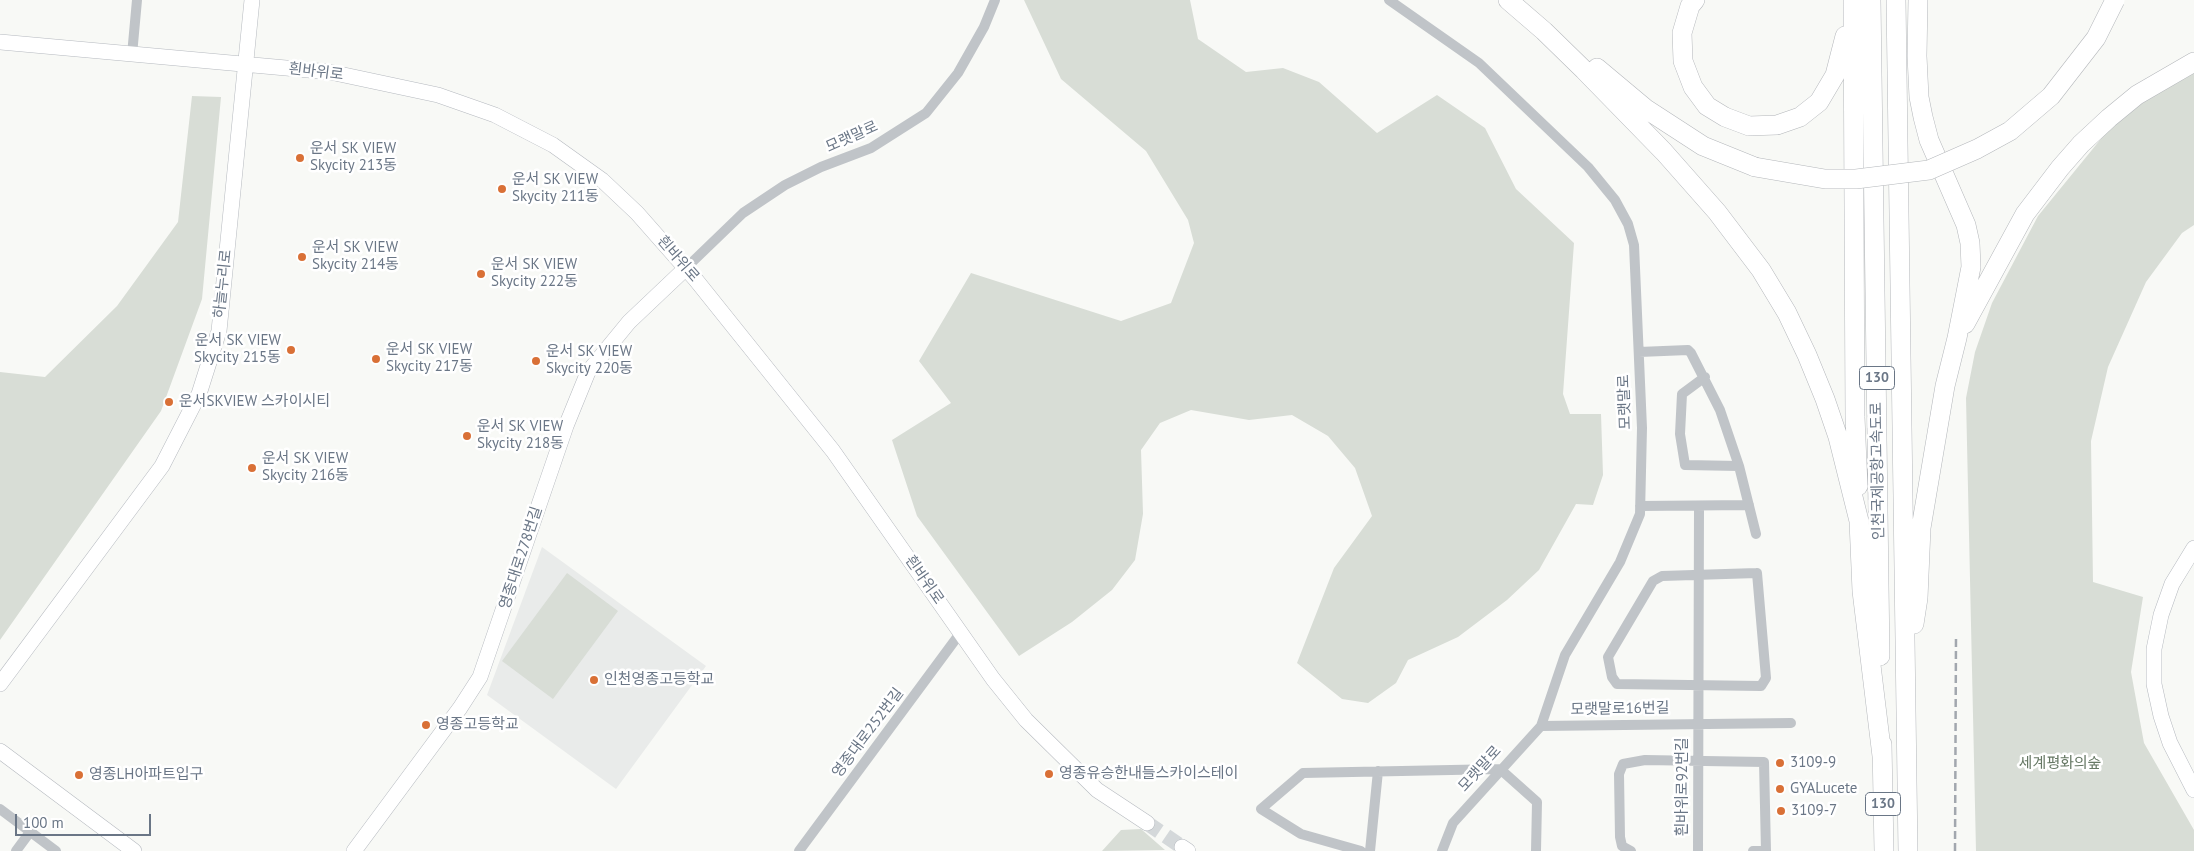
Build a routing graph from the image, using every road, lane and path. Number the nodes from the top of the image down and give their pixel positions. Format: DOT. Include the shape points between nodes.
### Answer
graph roads {
  1 [pos="137,0"];
  2 [pos="252,0"];
  3 [pos="995,0"];
  4 [pos="1389,0"];
  5 [pos="1508,0"];
  6 [pos="1518,0"];
  7 [pos="1695,0"];
  8 [pos="1853,0"];
  9 [pos="1871,0"];
  10 [pos="1896,0"];
  11 [pos="1918,0"];
  12 [pos="2115,0"];
  13 [pos="0,42"];
  14 [pos="132,54"];
  15 [pos="2194,62"];
  16 [pos="245,64"];
  17 [pos="686,268"];
  18 [pos="1957,338"];
  19 [pos="1639,352"];
  20 [pos="1705,377"];
  21 [pos="1739,466"];
  22 [pos="1750,505"];
  23 [pos="1640,506"];
  24 [pos="1699,507"];
  25 [pos="1859,521"];
  26 [pos="1756,534"];
  27 [pos="2194,548"];
  28 [pos="1699,574"];
  29 [pos="961,632"];
  30 [pos="1906,674"];
  31 [pos="0,684"];
  32 [pos="1697,685"];
  33 [pos="1699,723"];
  34 [pos="1791,723"];
  35 [pos="1541,726"];
  36 [pos="0,751"];
  37 [pos="1882,756"];
  38 [pos="1697,760"];
  39 [pos="1378,770"];
  40 [pos="1500,770"];
  41 [pos="2194,790"];
  42 [pos="0,809"];
  43 [pos="1147,823"];
  44 [pos="30,832"];
  45 [pos="16,851"];
  46 [pos="56,851"];
  47 [pos="134,851"];
  48 [pos="354,851"];
  49 [pos="799,851"];
  50 [pos="1361,851"];
  51 [pos="1370,851"];
  52 [pos="1442,851"];
  53 [pos="1536,851"];
  54 [pos="1630,851"];
  55 [pos="1698,851"];
  56 [pos="1753,851"];
  57 [pos="1884,851"];
  58 [pos="1908,851"];
  1 -- 14 [label="street"];
  2 -- 16 [label="street, 하늘누리로"];
  3 -- 17 [label="street, 모랫말로" via="958,73 926,113 871,148 820,167 785,185 743,213"];
  4 -- 19 [label="street, 모랫말로" via="1479,63 1588,167 1614,200 1628,224 1634,245"];
  5 -- 25 [label="highway" via="1566,51 1664,152 1717,212 1761,270 1787,313 1825,399"];
  6 -- 12 [label="highway, bridge" via="1646,109 1703,146 1754,167 1825,179 1856,179 1929,170 1977,150 2010,131 2050,96 2096,38"];
  7 -- 8 [label="highway" via="1682,33 1683,60 1693,87 1707,106 1749,126 1777,125 1800,117 1819,102 1835,75"];
  8 -- 25 [label="highway" via="1855,417"];
  9 -- 37 [label="highway, 인천국제공항고속도로 / 130"];
  10 -- 30 [label="highway, 인천국제공항고속도로 / 130"];
  11 -- 18 [label="highway" via="1919,97 1923,117 1932,147 1960,209 1970,243 1971,267"];
  13 -- 14 [label="street, 흰바위로"];
  14 -- 16 [label="street, 흰바위로"];
  15 -- 18 [label="highway" via="2137,95 2081,144 2060,168 2025,214"];
  16 -- 17 [label="street, 흰바위로" via="330,72 438,94 495,115 553,145 602,180 637,213"];
  16 -- 31 [label="street, 하늘누리로" via="219,331 199,394 162,466"];
  17 -- 29 [label="street, 흰바위로" via="833,451"];
  17 -- 48 [label="street, 영종대로278번길" via="630,322 588,372 566,426 480,677"];
  18 -- 30 [label="highway" via="1945,386 1921,528 1918,598"];
  19 -- 20 [label="street" via="1688,350"];
  19 -- 23 [label="street, 모랫말로" via="1642,428"];
  20 -- 21 [label="street"];
  20 -- 21 [label="street" via="1682,394 1680,434 1684,464"];
  21 -- 22 [label="street"];
  22 -- 24 [label="street"];
  22 -- 26 [label="street"];
  23 -- 24 [label="street"];
  23 -- 35 [label="street, 모랫말로" via="1640,514 1620,562 1565,656"];
  24 -- 28 [label="street"];
  25 -- 37 [label="highway" via="1862,591"];
  27 -- 41 [label="street" via="2172,584 2154,649 2154,676 2161,716 2170,744"];
  28 -- 32 [label="street"];
  28 -- 32 [label="street, 모랫말로16번길" via="1757,573 1766,678 1761,686"];
  28 -- 32 [label="street, 모랫말로16번길" via="1662,576 1653,581 1608,657 1612,677 1617,684"];
  29 -- 43 [label="street, 흰바위로" via="1009,700 1044,740 1097,790"];
  29 -- 49 [label="street, 영종대로252번길"];
  30 -- 58 [label="highway, 인천국제공항고속도로 / 130"];
  32 -- 33 [label="street"];
  33 -- 34 [label="street, 모랫말로16번길"];
  33 -- 35 [label="street, 모랫말로16번길"];
  33 -- 38 [label="street, 흰바위로92번길"];
  35 -- 40 [label="street, 모랫말로"];
  36 -- 47 [label="street"];
  37 -- 57 [label="highway, 인천국제공항고속도로 / 130"];
  38 -- 54 [label="street" via="1645,760 1623,764 1619,774 1620,837 1622,846"];
  38 -- 55 [label="street, 흰바위로92번길"];
  38 -- 56 [label="street" via="1764,762 1766,851"];
  39 -- 40 [label="street"];
  39 -- 50 [label="street" via="1303,773 1261,810 1301,834"];
  39 -- 51 [label="street"];
  40 -- 52 [label="street, 모랫말로" via="1453,823"];
  40 -- 53 [label="street" via="1537,802"];
  42 -- 44 [label="street"];
  44 -- 45 [label="street"];
  44 -- 46 [label="street"];
}
